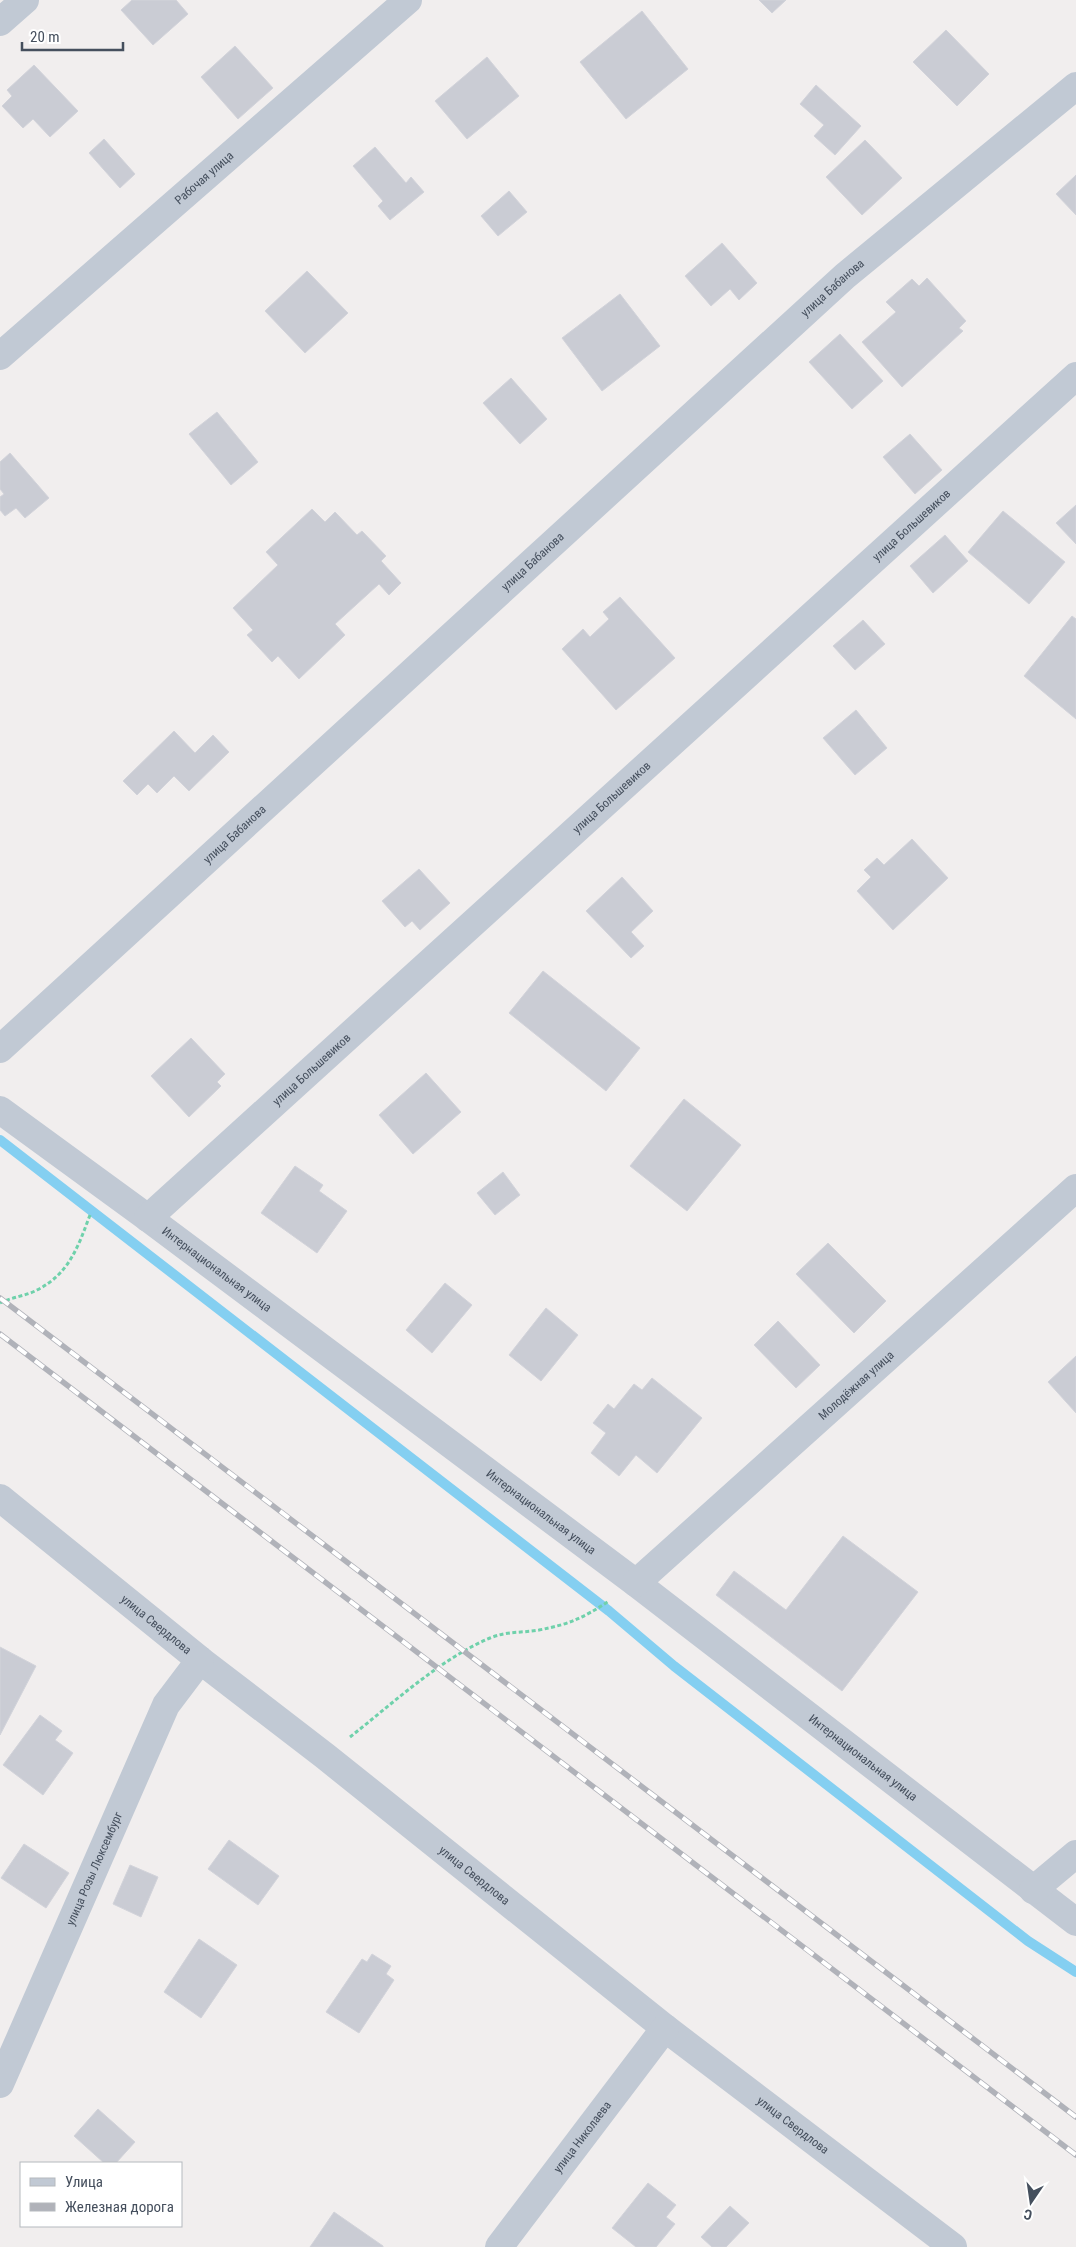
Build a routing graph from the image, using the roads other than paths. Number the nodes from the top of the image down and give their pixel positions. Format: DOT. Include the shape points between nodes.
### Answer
graph roads {
  1 [pos="25,0"];
  2 [pos="408,0"];
  3 [pos="0,22"];
  4 [pos="1076,86"];
  5 [pos="0,356"];
  6 [pos="1076,376"];
  7 [pos="0,1049"];
  8 [pos="0,1110"];
  9 [pos="1076,1188"];
  10 [pos="148,1218"];
  11 [pos="0,1498"];
  12 [pos="636,1583"];
  13 [pos="200,1660"];
  14 [pos="1076,1854"];
  15 [pos="1033,1890"];
  16 [pos="1076,1922"];
  17 [pos="665,2028"];
  18 [pos="0,2084"];
  19 [pos="499,2247"];
  20 [pos="953,2247"];
  1 -- 3 [label="street"];
  2 -- 5 [label="street, Рабочая улица"];
  4 -- 7 [label="street, улица Бабанова" via="845,276"];
  6 -- 10 [label="street, улица Большевиков"];
  8 -- 10 [label="street, Интернациональная улица"];
  9 -- 12 [label="street, Молодёжная улица"];
  10 -- 12 [label="street, Интернациональная улица"];
  11 -- 13 [label="street, улица Свердлова"];
  12 -- 15 [label="street, Интернациональная улица"];
  13 -- 17 [label="street, улица Свердлова"];
  13 -- 18 [label="street, улица Розы Люксембург" via="166,1705"];
  14 -- 15 [label="street"];
  15 -- 16 [label="street, Интернациональная улица"];
  17 -- 19 [label="street, улица Николаева"];
  17 -- 20 [label="street, улица Свердлова"];
}
